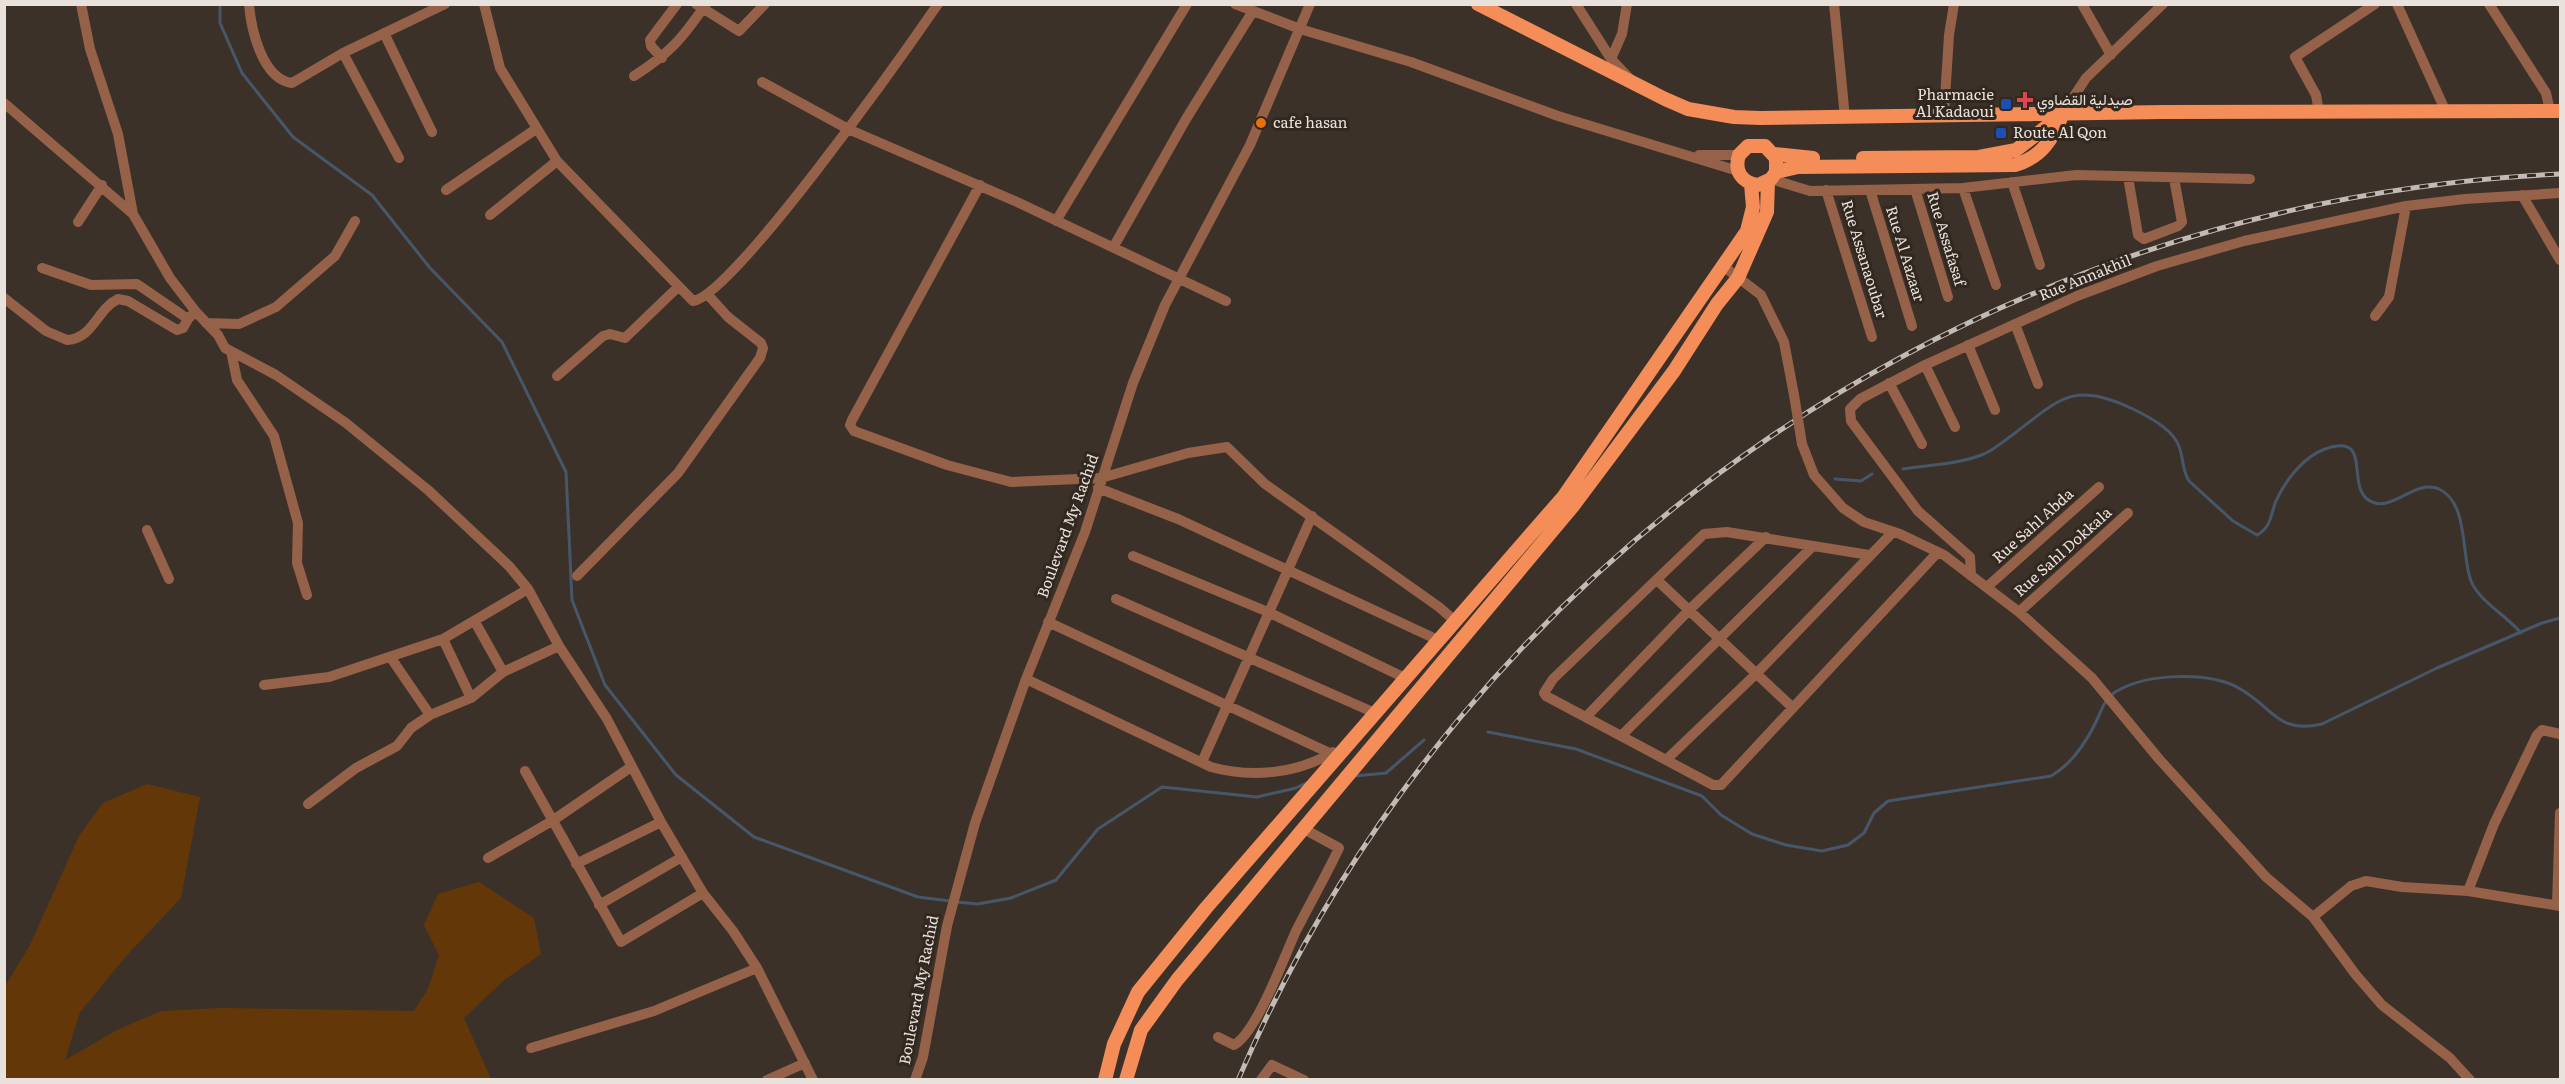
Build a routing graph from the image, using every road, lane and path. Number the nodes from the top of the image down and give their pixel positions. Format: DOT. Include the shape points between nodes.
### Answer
graph roads {
  1 [pos="81,4"];
  2 [pos="249,4"];
  3 [pos="445,4"];
  4 [pos="484,4"];
  5 [pos="677,4"];
  6 [pos="765,4"];
  7 [pos="938,4"];
  8 [pos="1187,4"];
  9 [pos="1235,4"];
  10 [pos="1310,4"];
  11 [pos="1478,4"];
  12 [pos="1576,4"];
  13 [pos="1627,4"];
  14 [pos="1834,4"];
  15 [pos="1954,4"];
  16 [pos="2082,4"];
  17 [pos="2163,4"];
  18 [pos="2375,4"];
  19 [pos="2397,4"];
  20 [pos="2489,4"];
  21 [pos="702,6"];
  22 [pos="1253,11"];
  23 [pos="1300,29"];
  24 [pos="384,33"];
  25 [pos="343,53"];
  26 [pos="2111,55"];
  27 [pos="662,58"];
  28 [pos="1611,59"];
  29 [pos="634,75"];
  30 [pos="762,82"];
  31 [pos="1635,84"];
  32 [pos="4,103"];
  33 [pos="2555,111"];
  34 [pos="2319,112"];
  35 [pos="2446,112"];
  36 [pos="2063,113"];
  37 [pos="1944,114"];
  38 [pos="1845,118"];
  39 [pos="536,129"];
  40 [pos="848,129"];
  41 [pos="432,132"];
  42 [pos="1681,153"];
  43 [pos="1774,154"];
  44 [pos="1739,155"];
  45 [pos="399,158"];
  46 [pos="556,161"];
  47 [pos="1738,171"];
  48 [pos="2128,177"];
  49 [pos="1772,178"];
  50 [pos="2174,178"];
  51 [pos="2250,179"];
  52 [pos="2012,182"];
  53 [pos="1751,184"];
  54 [pos="102,185"];
  55 [pos="980,185"];
  56 [pos="1963,188"];
  57 [pos="446,189"];
  58 [pos="1915,189"];
  59 [pos="1826,190"];
  60 [pos="1870,190"];
  61 [pos="2560,193"];
  62 [pos="2522,195"];
  63 [pos="2406,206"];
  64 [pos="133,214"];
  65 [pos="490,215"];
  66 [pos="355,221"];
  67 [pos="1056,221"];
  68 [pos="78,222"];
  69 [pos="1114,246"];
  70 [pos="2560,260"];
  71 [pos="2040,264"];
  72 [pos="1723,266"];
  73 [pos="42,268"];
  74 [pos="1179,277"];
  75 [pos="1738,278"];
  76 [pos="1996,285"];
  77 [pos="678,287"];
  78 [pos="708,295"];
  79 [pos="1948,297"];
  80 [pos="4,298"];
  81 [pos="1226,301"];
  82 [pos="192,316"];
  83 [pos="2375,316"];
  84 [pos="205,323"];
  85 [pos="2015,324"];
  86 [pos="1912,326"];
  87 [pos="1872,337"];
  88 [pos="1968,345"];
  89 [pos="228,350"];
  90 [pos="1925,365"];
  91 [pos="557,376"];
  92 [pos="1889,383"];
  93 [pos="2038,384"];
  94 [pos="1995,410"];
  95 [pos="1955,428"];
  96 [pos="1922,444"];
  97 [pos="1100,483"];
  98 [pos="2099,487"];
  99 [pos="2127,513"];
  100 [pos="1312,516"];
  101 [pos="147,530"];
  102 [pos="1893,531"];
  103 [pos="1766,537"];
  104 [pos="1812,547"];
  105 [pos="1938,552"];
  106 [pos="1869,555"];
  107 [pos="1133,556"];
  108 [pos="1286,571"];
  109 [pos="577,576"];
  110 [pos="1971,576"];
  111 [pos="169,579"];
  112 [pos="1656,580"];
  113 [pos="1987,587"];
  114 [pos="528,589"];
  115 [pos="307,595"];
  116 [pos="1116,599"];
  117 [pos="1689,610"];
  118 [pos="1268,612"];
  119 [pos="2019,612"];
  120 [pos="1455,621"];
  121 [pos="475,622"];
  122 [pos="1048,622"];
  123 [pos="443,639"];
  124 [pos="1438,640"];
  125 [pos="1721,640"];
  126 [pos="559,646"];
  127 [pos="392,658"];
  128 [pos="1250,659"];
  129 [pos="503,672"];
  130 [pos="1757,673"];
  131 [pos="1405,678"];
  132 [pos="1026,679"];
  133 [pos="264,685"];
  134 [pos="471,698"];
  135 [pos="1227,705"];
  136 [pos="1793,708"];
  137 [pos="1374,713"];
  138 [pos="429,715"];
  139 [pos="1586,717"];
  140 [pos="2560,734"];
  141 [pos="1621,736"];
  142 [pos="1335,754"];
  143 [pos="1666,760"];
  144 [pos="1202,762"];
  145 [pos="631,767"];
  146 [pos="525,771"];
  147 [pos="308,804"];
  148 [pos="2560,813"];
  149 [pos="552,821"];
  150 [pos="661,822"];
  151 [pos="1304,829"];
  152 [pos="682,857"];
  153 [pos="488,858"];
  154 [pos="576,864"];
  155 [pos="2468,891"];
  156 [pos="703,893"];
  157 [pos="599,905"];
  158 [pos="2559,905"];
  159 [pos="2313,917"];
  160 [pos="757,968"];
  161 [pos="1218,1037"];
  162 [pos="531,1048"];
  163 [pos="805,1063"];
  164 [pos="2468,1079"];
  165 [pos="767,1080"];
  166 [pos="813,1080"];
  167 [pos="915,1080"];
  168 [pos="1105,1080"];
  169 [pos="1126,1080"];
  170 [pos="1261,1080"];
  171 [pos="1304,1080"];
  1 -- 64 [label="street" via="87,38 118,134"];
  2 -- 25 [label="street" via="255,43 283,82 297,82"];
  3 -- 24 [label="street"];
  4 -- 39 [label="street" via="500,68"];
  5 -- 27 [label="street" via="650,40"];
  6 -- 21 [label="street" via="739,31"];
  7 -- 40 [label="street"];
  8 -- 67 [label="street"];
  9 -- 22 [label="street"];
  10 -- 23 [label="street, Boulevard My Rachid"];
  11 -- 31 [label="main road"];
  12 -- 28 [label="street"];
  13 -- 28 [label="street" via="1622,34"];
  14 -- 38 [label="street"];
  15 -- 37 [label="street"];
  16 -- 26 [label="street"];
  17 -- 26 [label="street"];
  18 -- 34 [label="street" via="2295,57 2316,95"];
  19 -- 35 [label="street"];
  20 -- 33 [label="street"];
  21 -- 27 [label="street" via="680,41"];
  22 -- 23 [label="street"];
  22 -- 69 [label="street"];
  23 -- 42 [label="street"];
  23 -- 74 [label="street, Boulevard My Rachid" via="1250,145"];
  24 -- 25 [label="street"];
  24 -- 41 [label="street"];
  25 -- 45 [label="street"];
  26 -- 36 [label="street" via="2086,78"];
  27 -- 29 [label="street"];
  28 -- 31 [label="street"];
  30 -- 40 [label="street"];
  31 -- 38 [label="main road" via="1688,109 1734,117"];
  32 -- 54 [label="street"];
  33 -- 35 [label="main road"];
  34 -- 35 [label="main road"];
  34 -- 36 [label="main road"];
  36 -- 37 [label="main road"];
  36 -- 43 [label="main road" via="2016,150 1979,157 1798,159"];
  36 -- 49 [label="main road" via="2041,152 2015,165 1798,167"];
  37 -- 38 [label="main road"];
  39 -- 46 [label="street"];
  39 -- 57 [label="street"];
  40 -- 55 [label="street"];
  40 -- 78 [label="street" via="766,234"];
  42 -- 44 [label="street"];
  42 -- 47 [label="street"];
  43 -- 44 [label="main road" via="1759,144 1748,146"];
  43 -- 49 [label="main road" via="1777,163"];
  44 -- 47 [label="main road"];
  46 -- 65 [label="street"];
  46 -- 77 [label="street"];
  47 -- 53 [label="main road"];
  48 -- 50 [label="street"];
  48 -- 50 [label="street" via="2138,235 2144,239 2182,222"];
  48 -- 52 [label="street" via="2076,175"];
  49 -- 53 [label="main road"];
  49 -- 59 [label="street" via="1810,191"];
  49 -- 75 [label="main road" via="1764,221"];
  50 -- 51 [label="street"];
  52 -- 56 [label="street"];
  52 -- 71 [label="street"];
  53 -- 72 [label="main road" via="1753,207 1747,231"];
  54 -- 64 [label="street"];
  54 -- 68 [label="street"];
  55 -- 67 [label="street"];
  55 -- 97 [label="street" via="851,427 905,451 990,479"];
  56 -- 58 [label="street"];
  56 -- 76 [label="street"];
  58 -- 60 [label="street"];
  58 -- 79 [label="street, Rue Assafasaf"];
  59 -- 60 [label="street"];
  59 -- 87 [label="street, Rue Assanaoubar"];
  60 -- 86 [label="street, Rue Al Aazaar"];
  61 -- 62 [label="street, Rue Annakhil"];
  62 -- 63 [label="street, Rue Annakhil"];
  62 -- 70 [label="street"];
  63 -- 83 [label="street" via="2389,297"];
  63 -- 85 [label="street, Rue Annakhil" via="2244,241 2157,266"];
  64 -- 82 [label="street"];
  66 -- 84 [label="street" via="335,256 276,307 239,324"];
  67 -- 69 [label="street"];
  69 -- 74 [label="street"];
  72 -- 75 [label="street"];
  72 -- 120 [label="main road" via="1564,496"];
  73 -- 82 [label="street" via="91,285 137,284"];
  74 -- 81 [label="street"];
  74 -- 97 [label="street, Boulevard My Rachid" via="1149,340"];
  75 -- 102 [label="street, bridge" via="1761,295 1784,342 1802,444 1814,475 1833,499 1864,522"];
  75 -- 151 [label="main road" via="1573,506"];
  77 -- 78 [label="street" via="693,301"];
  77 -- 91 [label="street" via="625,338 603,336"];
  78 -- 109 [label="street" via="761,343 760,358 678,473"];
  80 -- 82 [label="street" via="46,331 67,340 89,332 112,303 121,299 177,330"];
  82 -- 84 [label="street"];
  84 -- 89 [label="street"];
  85 -- 88 [label="street, Rue Annakhil"];
  85 -- 93 [label="street"];
  88 -- 90 [label="street, Rue Annakhil"];
  88 -- 94 [label="street"];
  89 -- 114 [label="street" via="276,375 346,423 465,522"];
  89 -- 115 [label="street" via="237,380 274,436 298,523 297,563"];
  90 -- 92 [label="street, Rue Annakhil"];
  90 -- 95 [label="street"];
  92 -- 96 [label="street"];
  92 -- 110 [label="street, Rue Annakhil" via="1854,404 1849,417 1918,511 1970,557"];
  97 -- 100 [label="street" via="1188,453 1224,446 1265,484"];
  97 -- 108 [label="street"];
  97 -- 122 [label="street, Boulevard My Rachid" via="1085,532"];
  98 -- 113 [label="street, Rue Sahl Abda"];
  99 -- 119 [label="street, Rue Sahl Dokkala"];
  100 -- 108 [label="street"];
  100 -- 120 [label="street"];
  101 -- 111 [label="street"];
  102 -- 105 [label="street"];
  102 -- 106 [label="street"];
  103 -- 104 [label="street"];
  103 -- 112 [label="street" via="1726,532 1704,534"];
  103 -- 117 [label="street"];
  104 -- 106 [label="street"];
  104 -- 125 [label="street"];
  105 -- 110 [label="street"];
  105 -- 136 [label="street"];
  106 -- 130 [label="street"];
  107 -- 118 [label="street"];
  108 -- 118 [label="street"];
  108 -- 124 [label="street"];
  110 -- 113 [label="street"];
  112 -- 117 [label="street"];
  112 -- 139 [label="street" via="1544,689 1545,696"];
  113 -- 119 [label="street"];
  114 -- 121 [label="street"];
  114 -- 126 [label="street"];
  116 -- 128 [label="street"];
  117 -- 125 [label="street"];
  117 -- 139 [label="street"];
  118 -- 128 [label="street"];
  118 -- 131 [label="street"];
  119 -- 159 [label="street" via="2100,688 2266,877"];
  120 -- 124 [label="main road"];
  121 -- 123 [label="street"];
  121 -- 129 [label="street"];
  122 -- 132 [label="street, Boulevard My Rachid"];
  122 -- 135 [label="street"];
  123 -- 127 [label="street"];
  123 -- 134 [label="street"];
  124 -- 131 [label="main road"];
  125 -- 130 [label="street"];
  125 -- 141 [label="street"];
  126 -- 129 [label="street"];
  126 -- 145 [label="street" via="607,719"];
  127 -- 133 [label="street" via="329,677"];
  127 -- 138 [label="street"];
  128 -- 135 [label="street"];
  128 -- 137 [label="street"];
  129 -- 134 [label="street"];
  130 -- 136 [label="street"];
  130 -- 143 [label="street"];
  131 -- 137 [label="main road"];
  132 -- 144 [label="street"];
  132 -- 167 [label="street, Boulevard My Rachid" via="994,765 955,891 923,1057"];
  134 -- 138 [label="street"];
  135 -- 142 [label="street"];
  135 -- 144 [label="street"];
  136 -- 143 [label="street" via="1721,785"];
  137 -- 142 [label="main road"];
  138 -- 147 [label="street" via="411,728 398,746 356,768"];
  139 -- 141 [label="street"];
  140 -- 155 [label="street" via="2542,730 2537,735 2494,824"];
  141 -- 143 [label="street"];
  142 -- 144 [label="street" via="1309,764 1262,772 1227,771"];
  142 -- 168 [label="main road" via="1138,992 1114,1044"];
  145 -- 149 [label="street"];
  145 -- 150 [label="street"];
  146 -- 149 [label="street"];
  148 -- 158 [label="street"];
  149 -- 153 [label="street"];
  149 -- 154 [label="street"];
  150 -- 152 [label="street"];
  150 -- 154 [label="street"];
  151 -- 161 [label="street" via="1340,848 1243,1037 1234,1045"];
  151 -- 169 [label="main road" via="1177,980 1141,1030"];
  152 -- 156 [label="street"];
  152 -- 157 [label="street"];
  154 -- 157 [label="street"];
  155 -- 158 [label="street"];
  155 -- 159 [label="street" via="2362,881"];
  156 -- 157 [label="street" via="622,942"];
  156 -- 160 [label="street"];
  159 -- 164 [label="street" via="2382,1005 2450,1058"];
  160 -- 162 [label="street" via="654,1011"];
  160 -- 163 [label="street"];
  163 -- 165 [label="street"];
  163 -- 166 [label="street"];
  170 -- 171 [label="street" via="1272,1065"];
}
